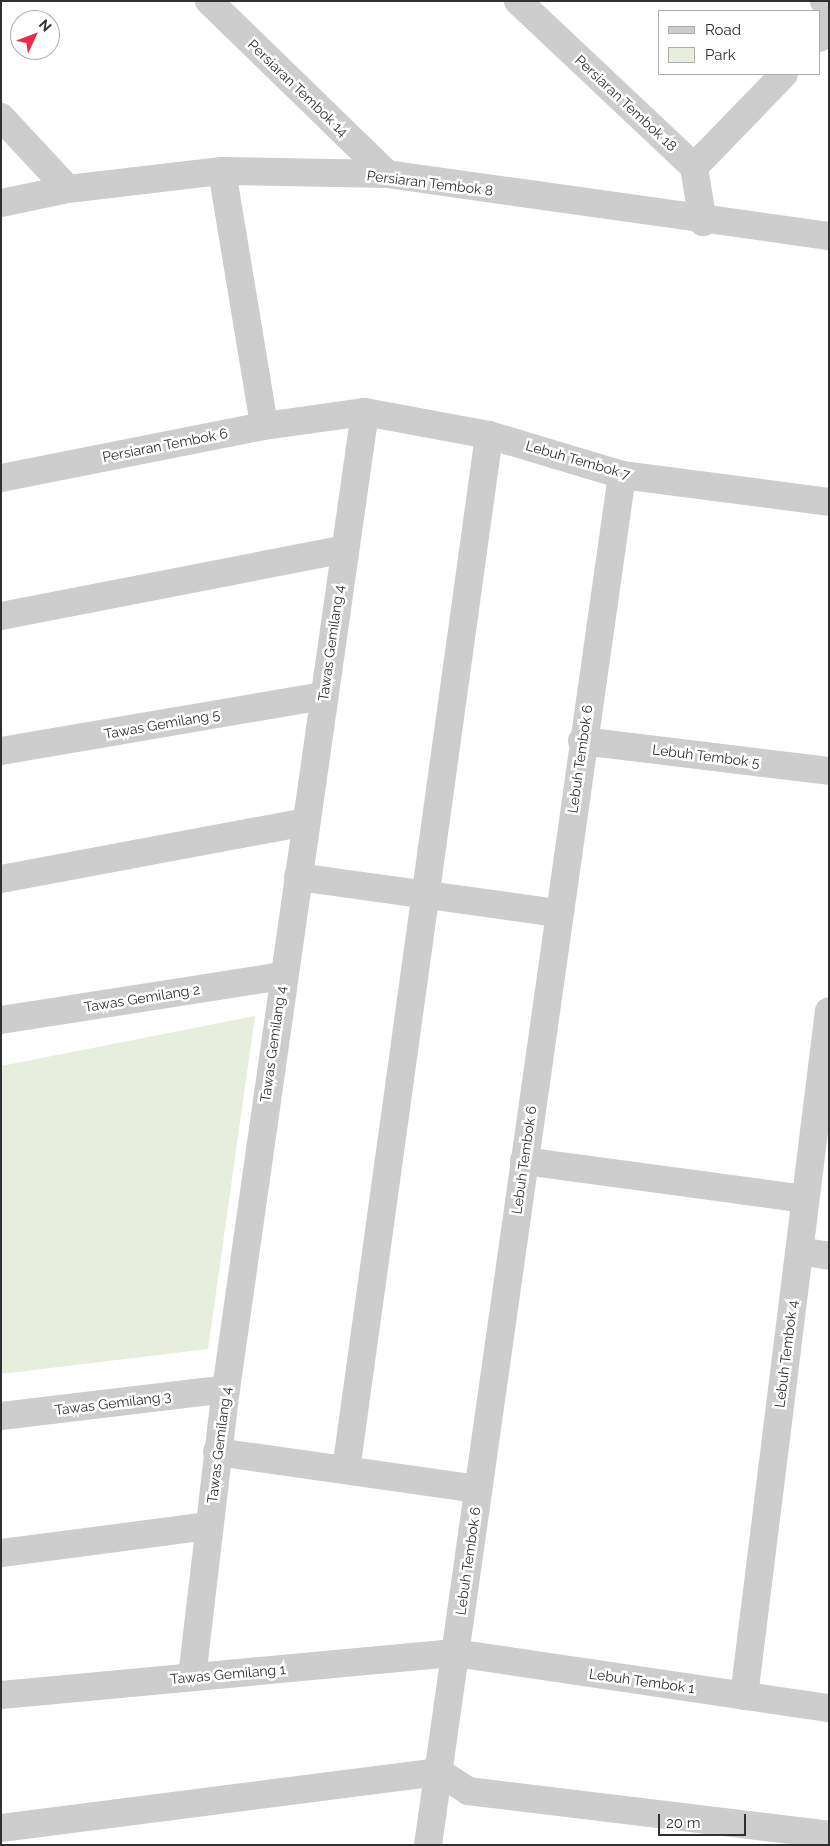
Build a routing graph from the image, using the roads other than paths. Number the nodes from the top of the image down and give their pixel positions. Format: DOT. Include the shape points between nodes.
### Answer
graph roads {
  1 [pos="209,1"];
  2 [pos="518,1"];
  3 [pos="824,1"];
  4 [pos="829,7"];
  5 [pos="829,28"];
  6 [pos="820,37"];
  7 [pos="783,75"];
  8 [pos="1,117"];
  9 [pos="694,167"];
  10 [pos="222,171"];
  11 [pos="387,174"];
  12 [pos="68,189"];
  13 [pos="1,203"];
  14 [pos="703,222"];
  15 [pos="829,236"];
  16 [pos="365,412"];
  17 [pos="329,414"];
  18 [pos="264,426"];
  19 [pos="489,435"];
  20 [pos="622,475"];
  21 [pos="1,478"];
  22 [pos="829,502"];
  23 [pos="345,549"];
  24 [pos="1,616"];
  25 [pos="324,696"];
  26 [pos="582,741"];
  27 [pos="1,751"];
  28 [pos="829,771"];
  29 [pos="305,822"];
  30 [pos="298,877"];
  31 [pos="1,879"];
  32 [pos="424,895"];
  33 [pos="558,914"];
  34 [pos="283,976"];
  35 [pos="829,1011"];
  36 [pos="1,1020"];
  37 [pos="524,1161"];
  38 [pos="805,1200"];
  39 [pos="799,1251"];
  40 [pos="829,1256"];
  41 [pos="226,1389"];
  42 [pos="1,1416"];
  43 [pos="218,1452"];
  44 [pos="346,1470"];
  45 [pos="478,1489"];
  46 [pos="209,1526"];
  47 [pos="1,1552"];
  48 [pos="455,1653"];
  49 [pos="192,1678"];
  50 [pos="1,1695"];
  51 [pos="744,1696"];
  52 [pos="829,1708"];
  53 [pos="439,1772"];
  54 [pos="1,1828"];
  55 [pos="828,1831"];
  56 [pos="428,1845"];
  1 -- 11 [label="street, Persiaran Tembok 14"];
  2 -- 9 [label="street, Persiaran Tembok 18"];
  3 -- 4 [label="street"];
  5 -- 6 [label="street"];
  7 -- 9 [label="street"];
  8 -- 12 [label="street"];
  9 -- 14 [label="street"];
  10 -- 11 [label="street, Persiaran Tembok 8"];
  10 -- 12 [label="street, Persiaran Tembok 8"];
  10 -- 18 [label="street"];
  11 -- 14 [label="street, Persiaran Tembok 8"];
  12 -- 13 [label="street, Persiaran Tembok 8"];
  14 -- 15 [label="street, Persiaran Tembok 8"];
  16 -- 17 [label="street, Lebuh Tembok 7"];
  16 -- 19 [label="street, Lebuh Tembok 7"];
  16 -- 23 [label="street, Tawas Gemilang 4"];
  17 -- 18 [label="street, Persiaran Tembok 6"];
  18 -- 21 [label="street, Persiaran Tembok 6"];
  19 -- 20 [label="street, Lebuh Tembok 7"];
  19 -- 32 [label="street"];
  20 -- 22 [label="street, Lebuh Tembok 7"];
  20 -- 26 [label="street, Lebuh Tembok 6"];
  23 -- 24 [label="street"];
  23 -- 25 [label="street, Tawas Gemilang 4"];
  25 -- 27 [label="street, Tawas Gemilang 5"];
  25 -- 29 [label="street, Tawas Gemilang 4"];
  26 -- 28 [label="street, Lebuh Tembok 5"];
  26 -- 33 [label="street, Lebuh Tembok 6"];
  29 -- 30 [label="street, Tawas Gemilang 4"];
  29 -- 31 [label="street"];
  30 -- 32 [label="street"];
  30 -- 34 [label="street, Tawas Gemilang 4"];
  32 -- 33 [label="street"];
  32 -- 44 [label="street"];
  33 -- 37 [label="street, Lebuh Tembok 6"];
  34 -- 36 [label="street, Tawas Gemilang 2"];
  34 -- 41 [label="street, Tawas Gemilang 4"];
  35 -- 38 [label="street, Lebuh Tembok 4"];
  37 -- 38 [label="street"];
  37 -- 45 [label="street, Lebuh Tembok 6"];
  38 -- 39 [label="street, Lebuh Tembok 4"];
  39 -- 40 [label="street"];
  39 -- 51 [label="street, Lebuh Tembok 4"];
  41 -- 42 [label="street, Tawas Gemilang 3"];
  41 -- 43 [label="street, Tawas Gemilang 4"];
  43 -- 44 [label="street"];
  43 -- 46 [label="street, Tawas Gemilang 4"];
  44 -- 45 [label="street"];
  45 -- 48 [label="street, Lebuh Tembok 6"];
  46 -- 47 [label="street"];
  46 -- 49 [label="street, Tawas Gemilang 4"];
  48 -- 49 [label="street, Tawas Gemilang 1"];
  48 -- 51 [label="street, Lebuh Tembok 1"];
  48 -- 53 [label="street, Lebuh Tembok 6"];
  49 -- 50 [label="street, Tawas Gemilang 1"];
  51 -- 52 [label="street, Lebuh Tembok 1"];
  53 -- 54 [label="street"];
  53 -- 55 [label="street" via="468,1791"];
  53 -- 56 [label="street, Lebuh Tembok 6"];
}
